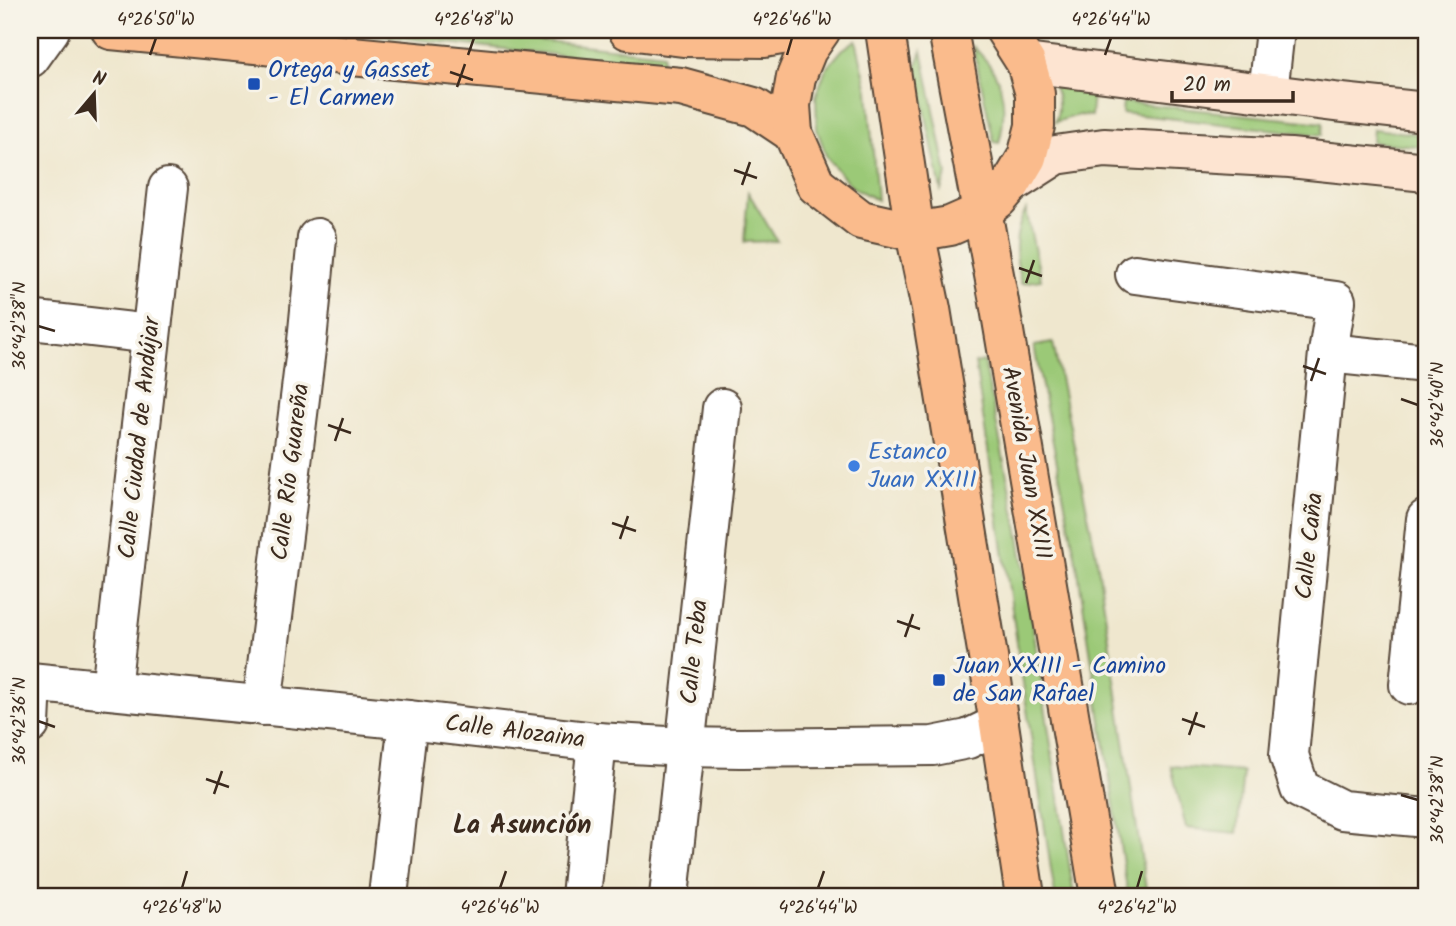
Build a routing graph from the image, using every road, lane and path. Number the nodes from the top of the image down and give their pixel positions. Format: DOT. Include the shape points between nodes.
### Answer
graph roads {
  1 [pos="50,30"];
  2 [pos="111,30"];
  3 [pos="641,30"];
  4 [pos="810,30"];
  5 [pos="821,30"];
  6 [pos="885,30"];
  7 [pos="948,30"];
  8 [pos="1005,30"];
  9 [pos="1275,30"];
  10 [pos="30,58"];
  11 [pos="1026,63"];
  12 [pos="1268,93"];
  13 [pos="1426,112"];
  14 [pos="793,133"];
  15 [pos="1426,172"];
  16 [pos="1011,184"];
  17 [pos="168,188"];
  18 [pos="982,212"];
  19 [pos="915,232"];
  20 [pos="317,238"];
  21 [pos="1135,274"];
  22 [pos="30,320"];
  23 [pos="152,334"];
  24 [pos="1328,353"];
  25 [pos="1426,363"];
  26 [pos="722,408"];
  27 [pos="1426,519"];
  28 [pos="31,683"];
  29 [pos="1409,685"];
  30 [pos="111,689"];
  31 [pos="262,706"];
  32 [pos="408,720"];
  33 [pos="999,723"];
  34 [pos="30,724"];
  35 [pos="597,742"];
  36 [pos="685,747"];
  37 [pos="1426,818"];
  38 [pos="388,896"];
  39 [pos="581,896"];
  40 [pos="669,896"];
  41 [pos="1025,896"];
  42 [pos="1100,896"];
  1 -- 10 [label="street"];
  2 -- 14 [label="main road" via="681,87 754,107"];
  3 -- 4 [label="main road" via="683,37 764,38"];
  5 -- 14 [label="main road" via="796,77"];
  6 -- 19 [label="main road"];
  7 -- 18 [label="main road, Avenida Juan XXIII"];
  8 -- 11 [label="main road"];
  9 -- 12 [label="street"];
  11 -- 12 [label="main road"];
  11 -- 16 [label="main road" via="1035,94 1035,126 1027,157"];
  12 -- 13 [label="main road"];
  14 -- 19 [label="main road" via="817,185 860,220"];
  15 -- 16 [label="main road" via="1290,158 1104,148 1056,155"];
  16 -- 18 [label="main road"];
  17 -- 23 [label="street, Calle Ciudad de Andújar"];
  18 -- 19 [label="main road" via="950,226"];
  18 -- 42 [label="main road, Avenida Juan XXIII"];
  19 -- 33 [label="main road"];
  20 -- 31 [label="street, Calle Río Guareña"];
  21 -- 24 [label="street, Calle Caña" via="1336,301"];
  22 -- 23 [label="street"];
  23 -- 30 [label="street, Calle Ciudad de Andújar"];
  24 -- 25 [label="street"];
  24 -- 37 [label="street, Calle Caña" via="1289,755 1300,789 1342,810"];
  26 -- 36 [label="street, Calle Teba"];
  27 -- 29 [label="street"];
  28 -- 30 [label="street, Calle Alozaina"];
  28 -- 34 [label="street"];
  30 -- 31 [label="street, Calle Alozaina"];
  31 -- 32 [label="street, Calle Alozaina"];
  32 -- 35 [label="street, Calle Alozaina"];
  32 -- 38 [label="street"];
  33 -- 36 [label="street, Calle Alozaina" via="968,739 933,746"];
  33 -- 41 [label="main road"];
  35 -- 36 [label="street, Calle Alozaina"];
  35 -- 39 [label="street"];
  36 -- 40 [label="street, Calle Teba"];
}
